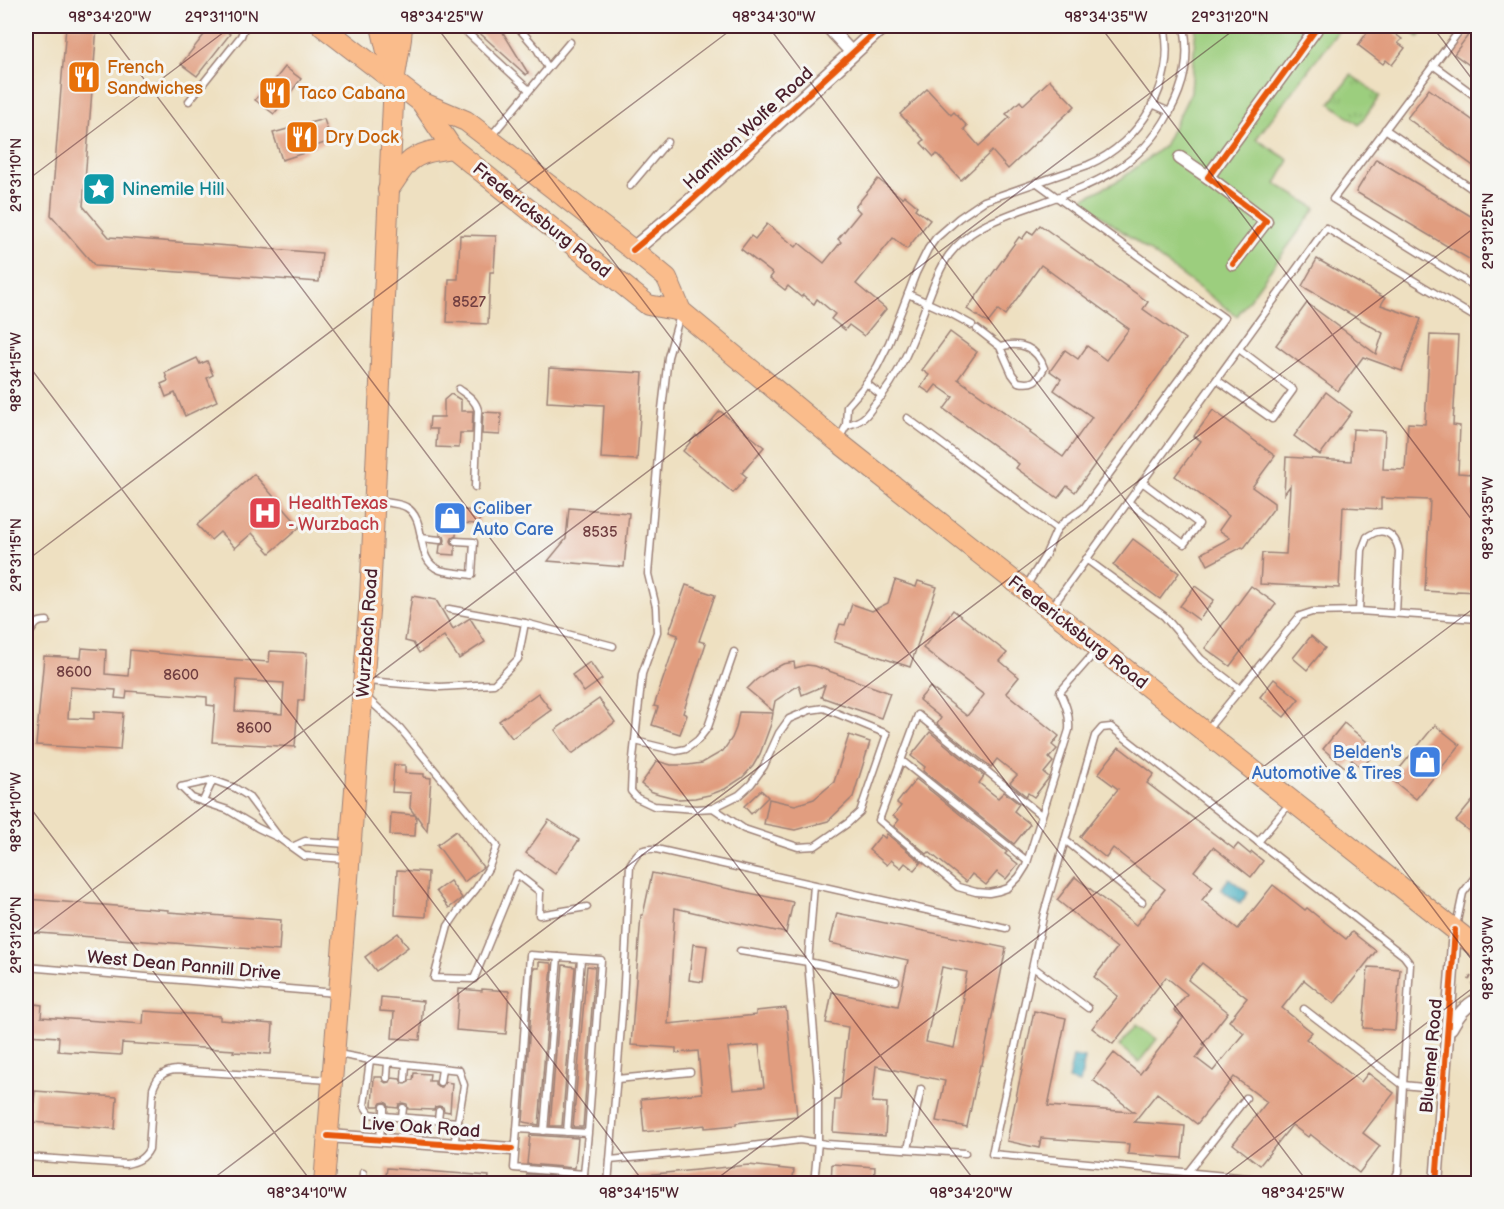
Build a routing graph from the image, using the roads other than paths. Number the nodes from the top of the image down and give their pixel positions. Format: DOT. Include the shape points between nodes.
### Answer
graph roads {
  1 [pos="245,26"];
  2 [pos="322,26"];
  3 [pos="381,26"];
  4 [pos="402,26"];
  5 [pos="460,26"];
  6 [pos="518,26"];
  7 [pos="827,26"];
  8 [pos="881,26"];
  9 [pos="1164,26"];
  10 [pos="1184,26"];
  11 [pos="1463,26"];
  12 [pos="1315,27"];
  13 [pos="570,42"];
  14 [pos="852,53"];
  15 [pos="1433,66"];
  16 [pos="548,68"];
  17 [pos="394,82"];
  18 [pos="529,90"];
  19 [pos="1479,98"];
  20 [pos="189,101"];
  21 [pos="421,102"];
  22 [pos="1152,104"];
  23 [pos="1170,112"];
  24 [pos="1385,129"];
  25 [pos="489,138"];
  26 [pos="667,142"];
  27 [pos="452,148"];
  28 [pos="1180,158"];
  29 [pos="1208,177"];
  30 [pos="1036,182"];
  31 [pos="630,186"];
  32 [pos="388,190"];
  33 [pos="1479,193"];
  34 [pos="1058,197"];
  35 [pos="633,250"];
  36 [pos="588,256"];
  37 [pos="1233,264"];
  38 [pos="1479,289"];
  39 [pos="908,294"];
  40 [pos="927,303"];
  41 [pos="681,310"];
  42 [pos="1479,319"];
  43 [pos="1000,347"];
  44 [pos="1239,349"];
  45 [pos="1217,380"];
  46 [pos="866,383"];
  47 [pos="459,389"];
  48 [pos="882,396"];
  49 [pos="908,418"];
  50 [pos="842,434"];
  51 [pos="1142,482"];
  52 [pos="475,487"];
  53 [pos="375,501"];
  54 [pos="1128,502"];
  55 [pos="1057,529"];
  56 [pos="422,538"];
  57 [pos="440,540"];
  58 [pos="456,541"];
  59 [pos="1086,560"];
  60 [pos="1024,589"];
  61 [pos="449,609"];
  62 [pos="1050,610"];
  63 [pos="1359,611"];
  64 [pos="1396,613"];
  65 [pos="1479,619"];
  66 [pos="525,623"];
  67 [pos="613,646"];
  68 [pos="1098,648"];
  69 [pos="734,652"];
  70 [pos="363,688"];
  71 [pos="1240,688"];
  72 [pos="1205,733"];
  73 [pos="635,741"];
  74 [pos="901,760"];
  75 [pos="213,780"];
  76 [pos="202,801"];
  77 [pos="1292,801"];
  78 [pos="713,808"];
  79 [pos="1042,816"];
  80 [pos="279,838"];
  81 [pos="1065,840"];
  82 [pos="1258,842"];
  83 [pos="292,847"];
  84 [pos="350,852"];
  85 [pos="1028,861"];
  86 [pos="1479,873"];
  87 [pos="814,885"];
  88 [pos="1142,902"];
  89 [pos="587,907"];
  90 [pos="1006,928"];
  91 [pos="1455,930"];
  92 [pos="1479,948"];
  93 [pos="740,951"];
  94 [pos="558,957"];
  95 [pos="581,958"];
  96 [pos="808,962"];
  97 [pos="26,967"];
  98 [pos="1033,967"];
  99 [pos="896,981"];
  100 [pos="339,994"];
  101 [pos="1478,995"];
  102 [pos="1088,1008"];
  103 [pos="1304,1009"];
  104 [pos="1448,1032"];
  105 [pos="334,1053"];
  106 [pos="370,1060"];
  107 [pos="388,1062"];
  108 [pos="406,1065"];
  109 [pos="442,1069"];
  110 [pos="690,1072"];
  111 [pos="387,1078"];
  112 [pos="405,1079"];
  113 [pos="616,1079"];
  114 [pos="332,1080"];
  115 [pos="440,1082"];
  116 [pos="1403,1085"];
  117 [pos="921,1089"];
  118 [pos="1443,1089"];
  119 [pos="1246,1098"];
  120 [pos="384,1107"];
  121 [pos="403,1108"];
  122 [pos="439,1111"];
  123 [pos="384,1116"];
  124 [pos="402,1117"];
  125 [pos="438,1120"];
  126 [pos="458,1122"];
  127 [pos="517,1129"];
  128 [pos="544,1131"];
  129 [pos="567,1132"];
  130 [pos="588,1133"];
  131 [pos="328,1136"];
  132 [pos="380,1139"];
  133 [pos="818,1142"];
  134 [pos="454,1144"];
  135 [pos="514,1149"];
  136 [pos="908,1149"];
  137 [pos="965,1153"];
  138 [pos="26,1157"];
  139 [pos="610,1160"];
  140 [pos="1188,1172"];
  141 [pos="363,1173"];
  142 [pos="584,1174"];
  143 [pos="324,1184"];
  144 [pos="362,1184"];
  145 [pos="584,1184"];
  146 [pos="608,1184"];
  147 [pos="814,1184"];
  148 [pos="1310,1184"];
  149 [pos="1391,1184"];
  150 [pos="1436,1184"];
  1 -- 20 [label="lane"];
  2 -- 17 [label="main road, Fredericksburg Road"];
  3 -- 17 [label="main road, Wurzbach Road"];
  4 -- 17 [label="main road, Wurzbach Road"];
  5 -- 18 [label="lane"];
  6 -- 16 [label="lane"];
  7 -- 14 [label="street"];
  8 -- 14 [label="street, Hamilton Wolfe Road"];
  9 -- 22 [label="lane" via="1167,55"];
  10 -- 23 [label="lane" via="1184,81"];
  11 -- 15 [label="lane"];
  12 -- 29 [label="street"];
  13 -- 16 [label="lane"];
  14 -- 35 [label="street, Hamilton Wolfe Road"];
  15 -- 19 [label="lane"];
  15 -- 24 [label="lane"];
  16 -- 18 [label="lane"];
  17 -- 21 [label="main road, Fredericksburg Road"];
  17 -- 32 [label="main road, Wurzbach Road"];
  18 -- 25 [label="lane"];
  21 -- 25 [label="main road, Fredericksburg Road" via="466,121"];
  21 -- 27 [label="main road, Fredericksburg Road"];
  22 -- 23 [label="lane"];
  22 -- 30 [label="lane" via="1134,133 1102,159"];
  23 -- 34 [label="lane" via="1155,136 1133,159 1092,184"];
  24 -- 33 [label="lane"];
  24 -- 38 [label="lane" via="1333,199"];
  25 -- 35 [label="main road, Fredericksburg Road"];
  26 -- 31 [label="lane"];
  27 -- 32 [label="main road" via="430,151 408,163"];
  27 -- 36 [label="main road, Fredericksburg Road"];
  28 -- 29 [label="street"];
  29 -- 37 [label="street" via="1266,221"];
  30 -- 34 [label="lane"];
  30 -- 39 [label="lane" via="984,201 946,229 928,249"];
  32 -- 53 [label="main road, Wurzbach Road"];
  34 -- 40 [label="lane" via="972,232 947,259"];
  34 -- 55 [label="lane" via="1224,318 1084,508"];
  35 -- 36 [label="main road" via="610,257"];
  35 -- 41 [label="main road, Fredericksburg Road" via="667,278"];
  36 -- 41 [label="main road, Fredericksburg Road" via="648,305"];
  39 -- 40 [label="lane"];
  39 -- 46 [label="lane" via="890,343"];
  40 -- 43 [label="lane" via="974,327"];
  40 -- 48 [label="lane" via="910,350"];
  41 -- 50 [label="main road, Fredericksburg Road"];
  41 -- 73 [label="lane" via="668,357 648,574 657,632 642,674"];
  42 -- 44 [label="lane" via="1326,228"];
  43 -- 43 [label="lane" via="1018,382 1032,383 1044,368 1037,354 1021,345"];
  44 -- 45 [label="lane"];
  44 -- 45 [label="lane" via="1293,390 1272,419"];
  45 -- 51 [label="lane"];
  46 -- 48 [label="lane"];
  46 -- 50 [label="lane" via="847,406"];
  47 -- 52 [label="lane" via="478,410"];
  48 -- 50 [label="lane" via="863,419"];
  49 -- 55 [label="lane"];
  50 -- 60 [label="main road, Fredericksburg Road"];
  51 -- 54 [label="lane"];
  51 -- 54 [label="lane" via="1199,524 1184,544"];
  53 -- 56 [label="lane" via="412,511"];
  53 -- 70 [label="main road, Wurzbach Road"];
  54 -- 59 [label="lane"];
  55 -- 60 [label="lane"];
  56 -- 57 [label="lane"];
  56 -- 58 [label="lane" via="428,561 439,570 472,575 474,542"];
  59 -- 62 [label="lane"];
  59 -- 71 [label="lane" via="1164,616 1201,659"];
  60 -- 62 [label="main road, Fredericksburg Road"];
  61 -- 66 [label="lane"];
  62 -- 68 [label="main road, Fredericksburg Road"];
  63 -- 64 [label="lane"];
  63 -- 64 [label="lane" via="1362,550 1367,537 1378,532 1389,533 1400,551"];
  63 -- 71 [label="lane" via="1300,616"];
  64 -- 65 [label="lane"];
  66 -- 67 [label="lane"];
  66 -- 70 [label="lane" via="518,659 494,684"];
  68 -- 72 [label="main road, Fredericksburg Road"];
  68 -- 79 [label="lane" via="1060,692 1070,720 1069,730"];
  69 -- 73 [label="lane" via="708,727 698,740 676,751"];
  70 -- 84 [label="main road, Wurzbach Road"];
  70 -- 89 [label="lane" via="497,846 476,889 448,926 434,978 474,979 517,874 540,892 539,915"];
  71 -- 72 [label="lane"];
  72 -- 77 [label="main road, Fredericksburg Road"];
  73 -- 78 [label="lane" via="631,791 637,798 654,806"];
  74 -- 79 [label="lane" via="918,715"];
  74 -- 85 [label="lane"];
  74 -- 85 [label="lane" via="879,820 958,887 989,893 1008,888"];
  75 -- 76 [label="lane"];
  75 -- 76 [label="lane" via="181,787 192,798"];
  75 -- 80 [label="lane" via="248,796"];
  76 -- 80 [label="lane" via="228,810"];
  77 -- 82 [label="lane"];
  77 -- 91 [label="main road, Fredericksburg Road"];
  78 -- 78 [label="lane" via="751,784 789,719 810,710 824,708 887,734 860,812 815,846 798,847 744,830"];
  79 -- 85 [label="lane"];
  80 -- 83 [label="lane"];
  81 -- 82 [label="lane" via="1095,736 1102,728 1111,727"];
  81 -- 88 [label="lane"];
  81 -- 98 [label="lane"];
  82 -- 116 [label="lane" via="1410,964"];
  83 -- 84 [label="lane" via="305,841"];
  83 -- 84 [label="lane" via="304,856"];
  84 -- 100 [label="main road, Wurzbach Road"];
  86 -- 91 [label="lane" via="1462,893"];
  87 -- 90 [label="lane"];
  87 -- 96 [label="lane"];
  87 -- 113 [label="lane" via="656,849 638,852 630,865"];
  91 -- 92 [label="main road, Fredericksburg Road"];
  91 -- 104 [label="street, Bluemel Road"];
  93 -- 96 [label="lane"];
  94 -- 95 [label="lane"];
  94 -- 127 [label="lane" via="530,955"];
  94 -- 128 [label="lane"];
  95 -- 129 [label="lane"];
  95 -- 130 [label="lane" via="602,960"];
  96 -- 99 [label="lane"];
  96 -- 133 [label="lane" via="818,1081"];
  97 -- 100 [label="lane, West Dean Pannill Drive"];
  98 -- 102 [label="lane"];
  98 -- 140 [label="lane" via="992,1154"];
  100 -- 105 [label="main road, Wurzbach Road"];
  101 -- 104 [label="street"];
  103 -- 116 [label="lane"];
  104 -- 118 [label="street, Bluemel Road"];
  105 -- 106 [label="lane"];
  105 -- 114 [label="main road, Wurzbach Road"];
  106 -- 107 [label="lane"];
  106 -- 123 [label="lane" via="364,1105 370,1114"];
  107 -- 108 [label="lane"];
  107 -- 111 [label="lane"];
  108 -- 109 [label="lane"];
  108 -- 112 [label="lane"];
  109 -- 115 [label="lane"];
  109 -- 126 [label="lane" via="459,1070 464,1085"];
  110 -- 113 [label="lane"];
  113 -- 139 [label="lane"];
  114 -- 131 [label="main road, Wurzbach Road"];
  114 -- 138 [label="lane" via="167,1071 160,1075 153,1089 149,1149 140,1160 126,1164"];
  116 -- 118 [label="lane"];
  116 -- 149 [label="lane" via="1398,1172"];
  117 -- 136 [label="lane"];
  118 -- 150 [label="street, Bluemel Road"];
  119 -- 140 [label="lane"];
  120 -- 123 [label="lane"];
  121 -- 124 [label="lane"];
  122 -- 125 [label="lane"];
  123 -- 124 [label="lane"];
  123 -- 132 [label="lane"];
  124 -- 125 [label="lane"];
  125 -- 126 [label="lane"];
  126 -- 134 [label="lane"];
  127 -- 128 [label="lane"];
  127 -- 135 [label="lane"];
  128 -- 129 [label="lane"];
  129 -- 130 [label="lane"];
  130 -- 142 [label="lane"];
  131 -- 132 [label="street, Live Oak Road"];
  131 -- 143 [label="main road, Wurzbach Road"];
  132 -- 134 [label="street, Live Oak Road"];
  133 -- 136 [label="lane"];
  133 -- 139 [label="lane" via="800,1140"];
  133 -- 147 [label="lane"];
  134 -- 135 [label="street, Live Oak Road"];
  135 -- 142 [label="lane" via="514,1168"];
  136 -- 137 [label="lane"];
  139 -- 146 [label="lane"];
  140 -- 148 [label="lane"];
  141 -- 144 [label="lane"];
  142 -- 145 [label="lane"];
}
